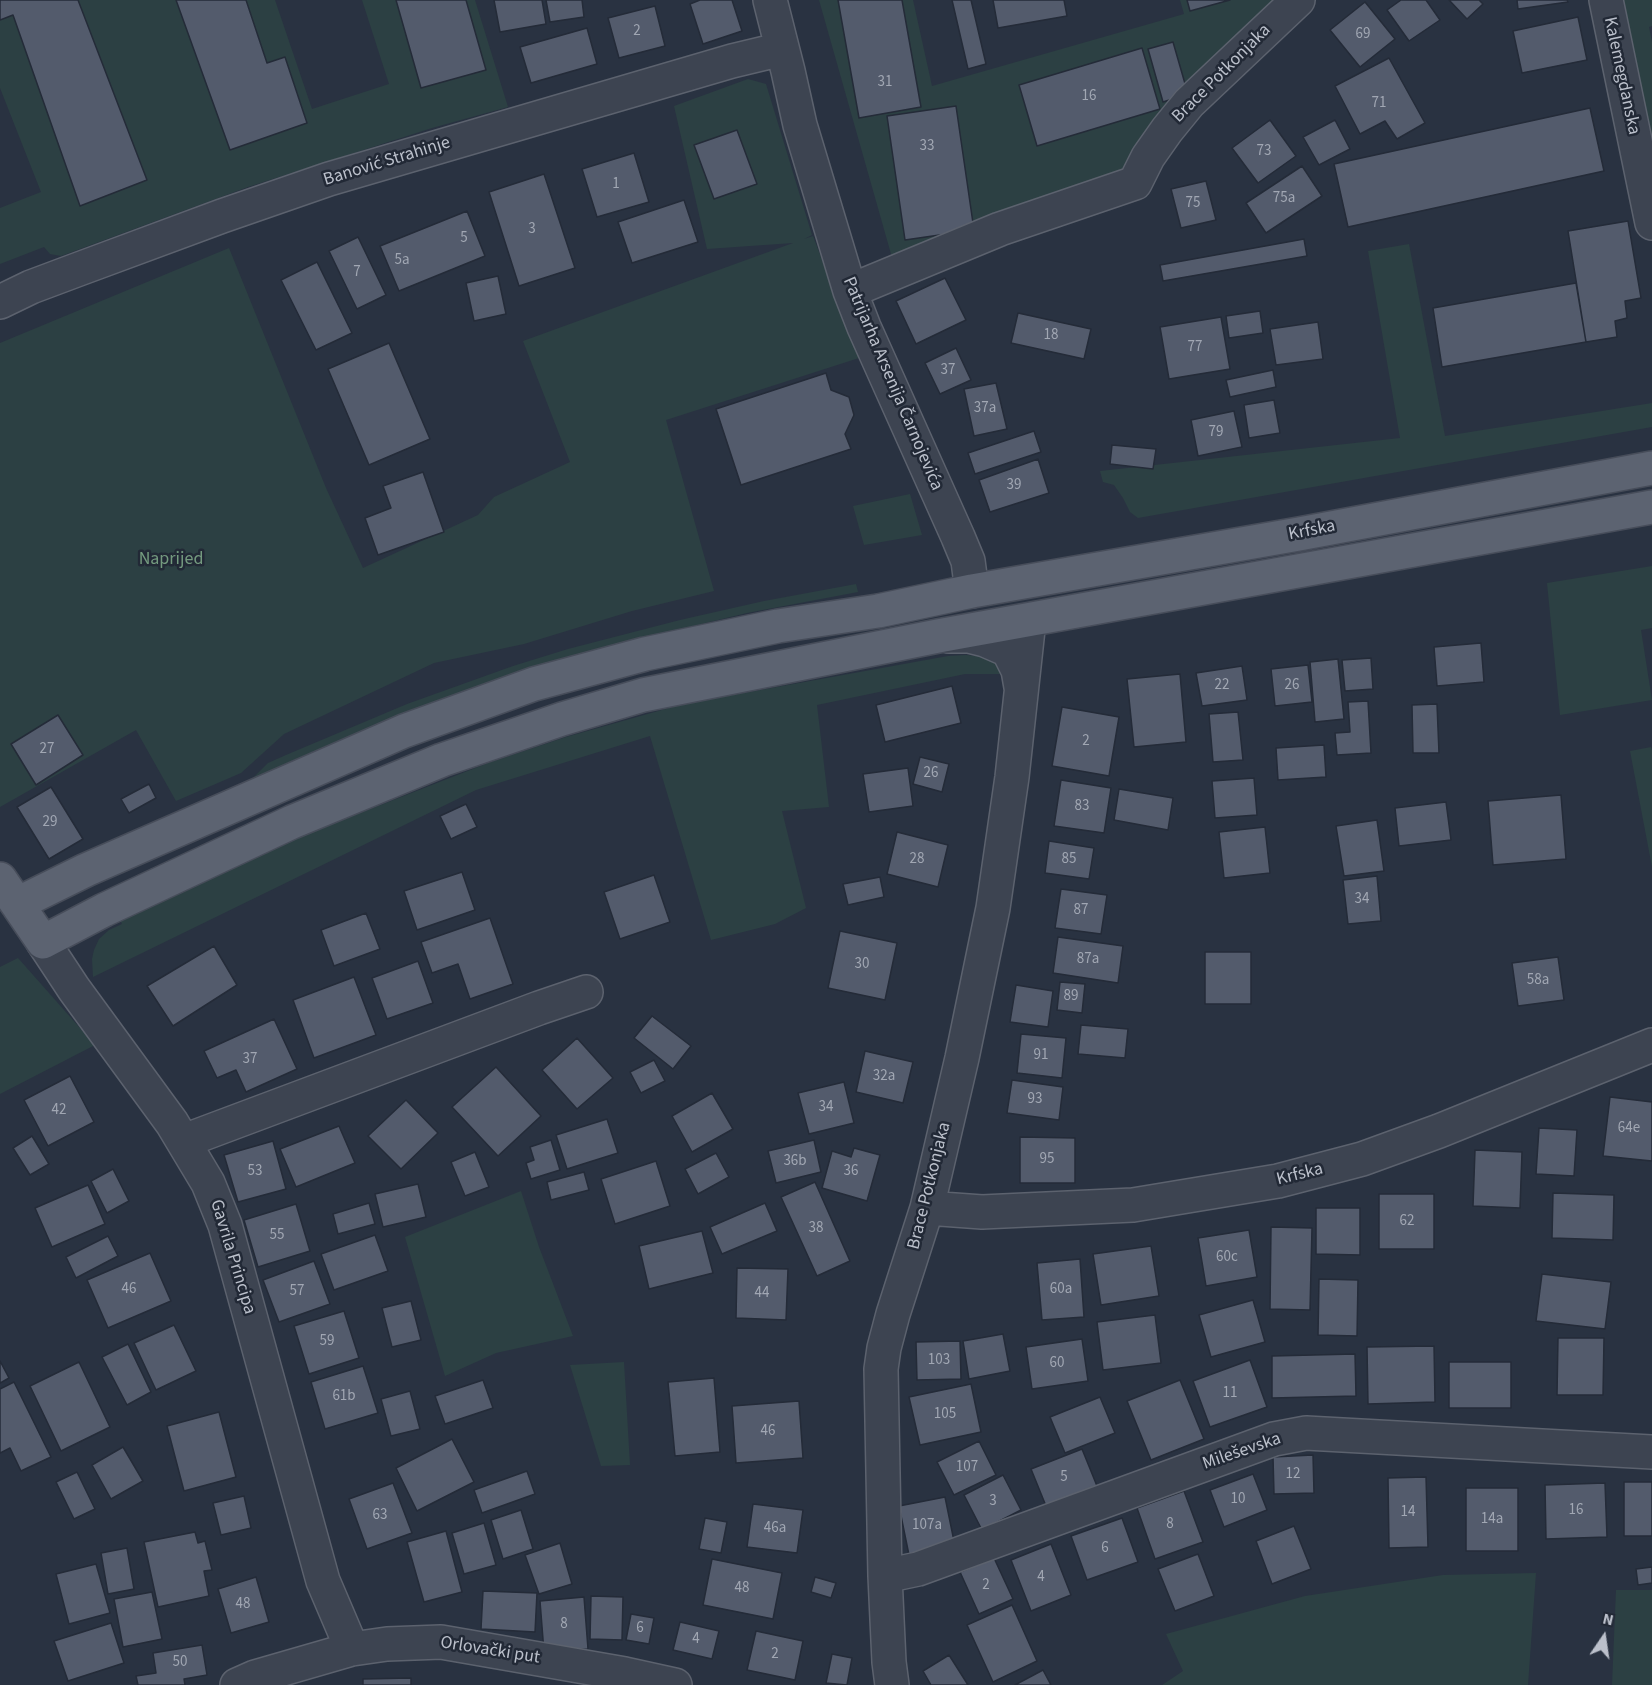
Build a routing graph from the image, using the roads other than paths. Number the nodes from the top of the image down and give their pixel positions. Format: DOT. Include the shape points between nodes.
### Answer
graph roads {
  1 [pos="770,0"];
  2 [pos="1298,0"];
  3 [pos="1606,0"];
  4 [pos="782,49"];
  5 [pos="1652,223"];
  6 [pos="850,291"];
  7 [pos="0,302"];
  8 [pos="1652,468"];
  9 [pos="1652,507"];
  10 [pos="972,591"];
  11 [pos="1029,620"];
  12 [pos="938,636"];
  13 [pos="1021,688"];
  14 [pos="9,892"];
  15 [pos="43,942"];
  16 [pos="586,992"];
  17 [pos="1652,1046"];
  18 [pos="184,1141"];
  19 [pos="927,1208"];
  20 [pos="1652,1452"];
  21 [pos="885,1576"];
  22 [pos="352,1649"];
  23 [pos="237,1685"];
  24 [pos="675,1685"];
  25 [pos="892,1685"];
  1 -- 4 [label="street, Patrijarha Arsenija Čarnojevića"];
  2 -- 6 [label="street, Brace Potkonjaka" via="1190,103 1148,157 1135,183 1000,229"];
  3 -- 5 [label="street, Kalemegdanska"];
  4 -- 6 [label="street, Patrijarha Arsenija Čarnojevića" via="800,125"];
  4 -- 7 [label="street, Banović Strahinje" via="329,179 31,287"];
  6 -- 10 [label="street, Patrijarha Arsenija Čarnojevića" via="968,561"];
  8 -- 10 [label="main road, Krfska"];
  9 -- 11 [label="main road, Krfska"];
  10 -- 14 [label="main road, Krfska" via="656,651 534,684 393,736 117,856"];
  11 -- 12 [label="main road, Krfska"];
  11 -- 13 [label="street, Brace Potkonjaka"];
  12 -- 13 [label="street, Brace Potkonjaka" via="969,636 1008,650"];
  12 -- 15 [label="main road, Krfska" via="643,695 442,760 292,822"];
  13 -- 19 [label="street, Brace Potkonjaka" via="993,908"];
  14 -- 15 [label="main road, Gavrila Principa"];
  15 -- 18 [label="street, Gavrila Principa"];
  16 -- 18 [label="street"];
  17 -- 19 [label="street, Krfska" via="1362,1159 1278,1181 1133,1205 982,1212"];
  18 -- 22 [label="street, Gavrila Principa" via="208,1183 225,1225 323,1581"];
  19 -- 21 [label="street, Brace Potkonjaka" via="893,1314 881,1369"];
  20 -- 21 [label="street, Mileševska" via="1306,1433 1274,1438 918,1569"];
  21 -- 25 [label="street, Brace Potkonjaka"];
  22 -- 23 [label="street, Orlovački put"];
  22 -- 24 [label="street, Orlovački put" via="441,1642"];
}
